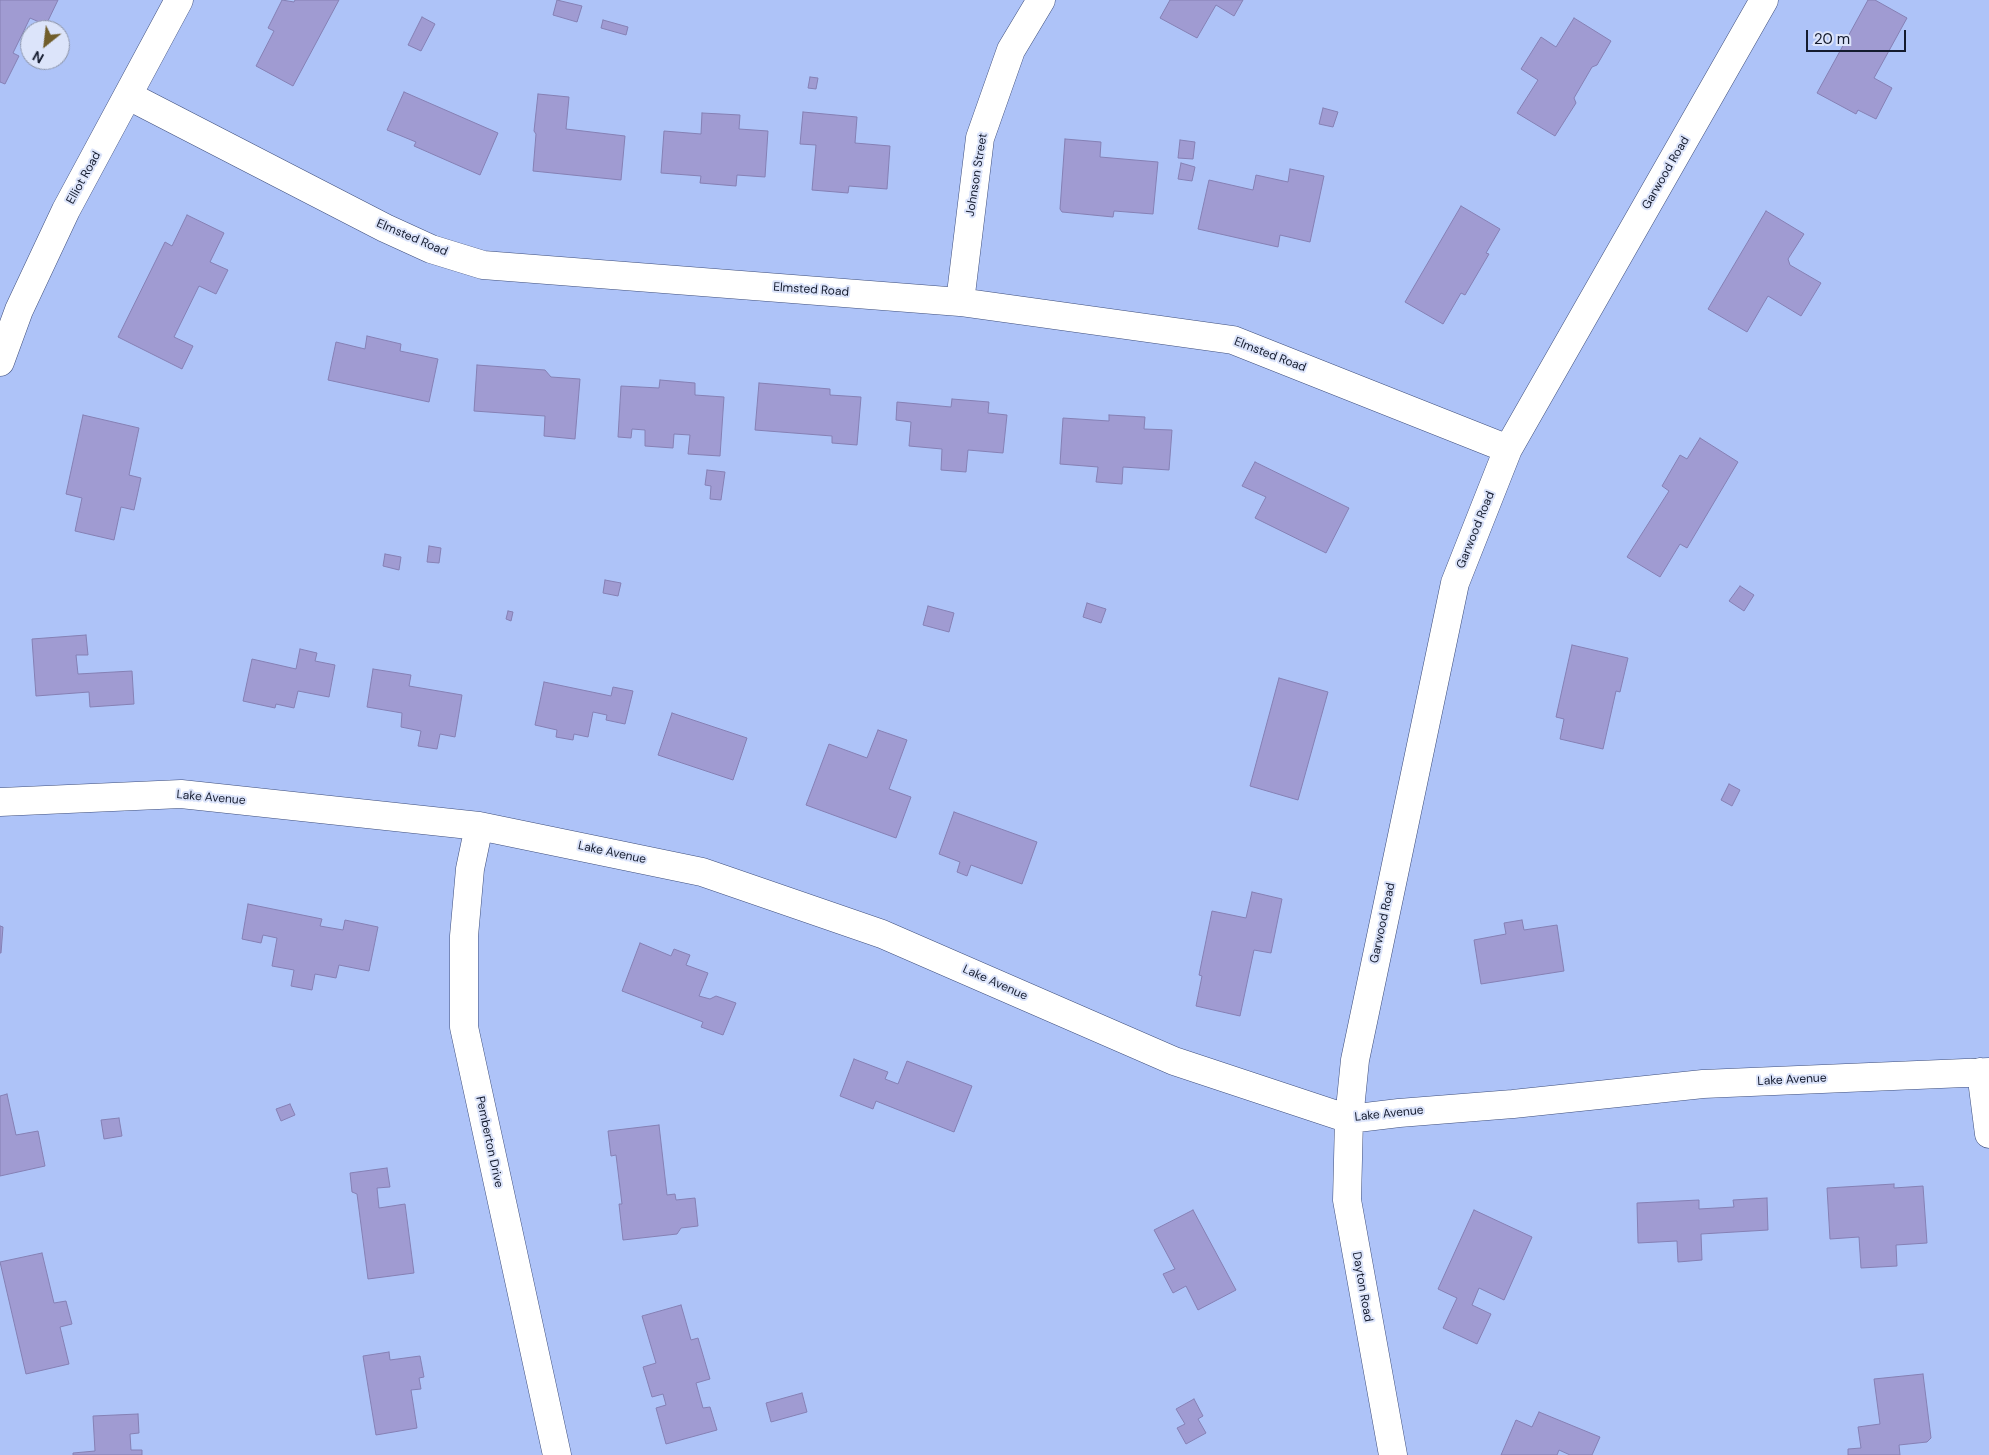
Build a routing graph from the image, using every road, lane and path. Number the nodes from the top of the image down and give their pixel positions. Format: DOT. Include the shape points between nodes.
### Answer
graph roads {
  1 [pos="179,0"];
  2 [pos="1041,0"];
  3 [pos="1764,0"];
  4 [pos="129,96"];
  5 [pos="960,302"];
  6 [pos="0,362"];
  7 [pos="1508,449"];
  8 [pos="0,802"];
  9 [pos="479,826"];
  10 [pos="1985,1072"];
  11 [pos="1349,1119"];
  12 [pos="1989,1134"];
  13 [pos="557,1455"];
  14 [pos="1393,1455"];
  1 -- 4 [label="street, Elliot Road"];
  2 -- 5 [label="street, Johnson Street" via="1011,50 980,138"];
  3 -- 7 [label="street, Garwood Road"];
  4 -- 5 [label="street, Elmsted Road" via="385,228 483,265"];
  4 -- 6 [label="street, Elliot Road" via="66,210"];
  5 -- 7 [label="street, Elmsted Road" via="1233,340"];
  7 -- 11 [label="street, Garwood Road" via="1455,583 1355,1060"];
  8 -- 9 [label="street, Lake Avenue" via="181,794"];
  9 -- 11 [label="street, Lake Avenue" via="702,872 882,934 1174,1062"];
  9 -- 13 [label="street, Pemberton Drive" via="470,869 464,936 464,1027"];
  10 -- 11 [label="street, Lake Avenue" via="1703,1084"];
  10 -- 12 [label="street"];
  11 -- 14 [label="street, Dayton Road" via="1347,1200"];
}
